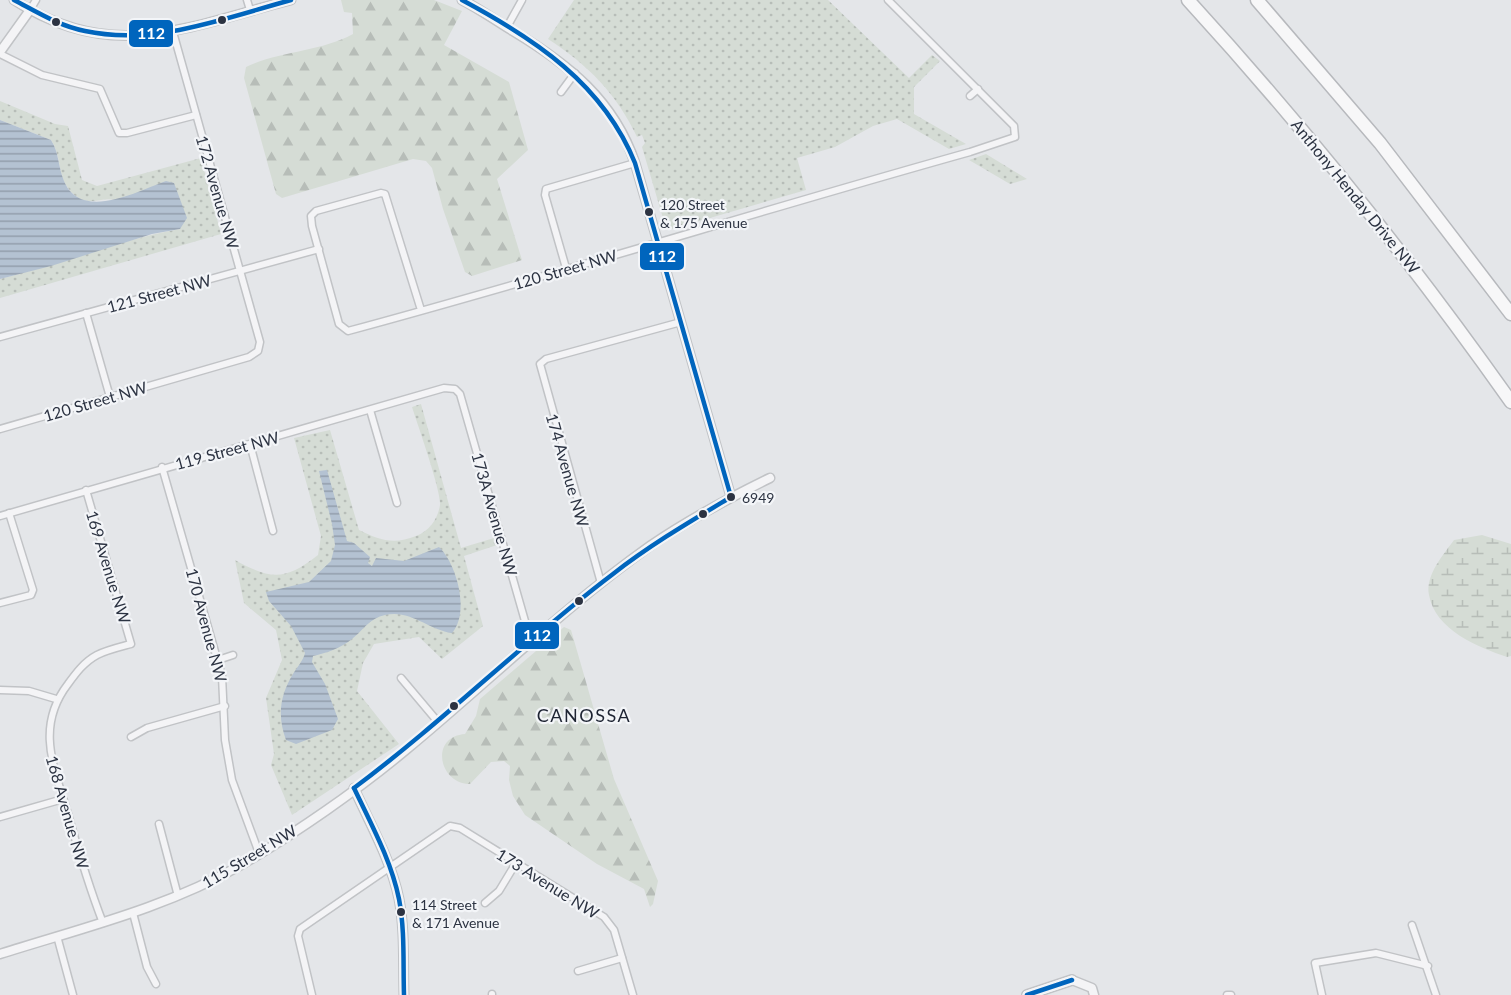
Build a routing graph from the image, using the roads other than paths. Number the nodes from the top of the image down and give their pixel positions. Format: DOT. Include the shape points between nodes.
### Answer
graph roads {
  1 [pos="14,0"];
  2 [pos="36,0"];
  3 [pos="247,0"];
  4 [pos="291,0"];
  5 [pos="462,0"];
  6 [pos="522,0"];
  7 [pos="888,0"];
  8 [pos="1188,0"];
  9 [pos="1257,0"];
  10 [pos="30,10"];
  11 [pos="250,10"];
  12 [pos="507,27"];
  13 [pos="173,32"];
  14 [pos="0,53"];
  15 [pos="575,73"];
  16 [pos="978,89"];
  17 [pos="561,92"];
  18 [pos="970,96"];
  19 [pos="196,115"];
  20 [pos="635,163"];
  21 [pos="889,166"];
  22 [pos="891,174"];
  23 [pos="658,242"];
  24 [pos="319,249"];
  25 [pos="566,268"];
  26 [pos="240,271"];
  27 [pos="421,310"];
  28 [pos="86,313"];
  29 [pos="1511,314"];
  30 [pos="681,322"];
  31 [pos="0,337"];
  32 [pos="258,351"];
  33 [pos="455,389"];
  34 [pos="110,397"];
  35 [pos="1511,402"];
  36 [pos="370,410"];
  37 [pos="0,429"];
  38 [pos="250,444"];
  39 [pos="162,467"];
  40 [pos="770,478"];
  41 [pos="86,490"];
  42 [pos="731,497"];
  43 [pos="397,503"];
  44 [pos="9,513"];
  45 [pos="0,516"];
  46 [pos="273,531"];
  47 [pos="601,583"];
  48 [pos="0,603"];
  49 [pos="531,642"];
  50 [pos="232,656"];
  51 [pos="218,660"];
  52 [pos="401,678"];
  53 [pos="0,690"];
  54 [pos="56,699"];
  55 [pos="225,706"];
  56 [pos="438,722"];
  57 [pos="131,737"];
  58 [pos="354,788"];
  59 [pos="63,799"];
  60 [pos="0,817"];
  61 [pos="159,824"];
  62 [pos="259,854"];
  63 [pos="516,863"];
  64 [pos="389,867"];
  65 [pos="178,896"];
  66 [pos="485,903"];
  67 [pos="133,913"];
  68 [pos="103,923"];
  69 [pos="1412,925"];
  70 [pos="57,936"];
  71 [pos="0,954"];
  72 [pos="622,958"];
  73 [pos="1428,966"];
  74 [pos="578,971"];
  75 [pos="1072,980"];
  76 [pos="156,984"];
  77 [pos="73,995"];
  78 [pos="312,995"];
  79 [pos="404,995"];
  80 [pos="633,995"];
  81 [pos="1027,995"];
  82 [pos="1086,995"];
  83 [pos="1094,995"];
  84 [pos="1322,995"];
  85 [pos="1436,995"];
  1 -- 10 [label="street"];
  2 -- 10 [label="street"];
  3 -- 11 [label="street"];
  4 -- 11 [label="street"];
  5 -- 12 [label="street"];
  6 -- 12 [label="street"];
  7 -- 16 [label="street"];
  8 -- 35 [label="highway, Anthony Henday Drive NW" via="1287,110 1393,239"];
  9 -- 29 [label="highway" via="1380,143"];
  10 -- 13 [label="street" via="99,35"];
  10 -- 14 [label="street"];
  11 -- 13 [label="street"];
  12 -- 15 [label="street"];
  13 -- 19 [label="street, 172 Avenue NW"];
  14 -- 19 [label="street" via="42,75 100,89 119,133"];
  15 -- 17 [label="street"];
  15 -- 20 [label="street" via="615,118"];
  16 -- 18 [label="street"];
  16 -- 22 [label="street, 120 Street NW" via="1014,126 1016,134 1009,140"];
  19 -- 26 [label="street, 172 Avenue NW"];
  20 -- 23 [label="street"];
  20 -- 25 [label="street" via="546,189"];
  21 -- 22 [label="street"];
  22 -- 23 [label="street, 120 Street NW"];
  23 -- 25 [label="street, 120 Street NW"];
  23 -- 30 [label="street"];
  24 -- 26 [label="street, 121 Street NW"];
  24 -- 27 [label="street, 120 Street NW" via="343,329 350,331"];
  24 -- 27 [label="street" via="311,216 319,210 385,194"];
  25 -- 27 [label="street, 120 Street NW"];
  26 -- 28 [label="street, 121 Street NW"];
  26 -- 32 [label="street, 172 Avenue NW" via="260,342"];
  28 -- 31 [label="street, 121 Street NW"];
  28 -- 34 [label="street"];
  30 -- 42 [label="street"];
  30 -- 47 [label="street, 174 Avenue NW" via="546,359 540,364"];
  32 -- 34 [label="street, 120 Street NW" via="249,357"];
  33 -- 36 [label="street, 119 Street NW" via="444,388"];
  33 -- 49 [label="street, 173A Avenue NW" via="463,404"];
  34 -- 37 [label="street, 120 Street NW"];
  36 -- 38 [label="street, 119 Street NW"];
  36 -- 43 [label="street"];
  38 -- 39 [label="street, 119 Street NW"];
  38 -- 46 [label="street"];
  39 -- 41 [label="street, 119 Street NW"];
  39 -- 51 [label="street, 170 Avenue NW"];
  40 -- 42 [label="street, 115 Street NW"];
  41 -- 44 [label="street, 119 Street NW"];
  41 -- 54 [label="street, 169 Avenue NW" via="131,644 97,655 82,665"];
  42 -- 47 [label="street, 115 Street NW" via="652,545"];
  44 -- 45 [label="street, 119 Street NW"];
  44 -- 48 [label="street" via="33,590 31,595"];
  47 -- 49 [label="street, 115 Street NW"];
  49 -- 56 [label="street, 115 Street NW"];
  50 -- 51 [label="street"];
  51 -- 55 [label="street, 170 Avenue NW"];
  52 -- 56 [label="street"];
  53 -- 54 [label="street" via="29,691"];
  54 -- 59 [label="street, 168 Avenue NW" via="49,737"];
  55 -- 57 [label="street" via="147,728"];
  55 -- 62 [label="street, 170 Avenue NW" via="228,765"];
  56 -- 58 [label="street, 115 Street NW"];
  58 -- 62 [label="street, 115 Street NW"];
  58 -- 64 [label="street"];
  59 -- 60 [label="street"];
  59 -- 68 [label="street, 168 Avenue NW"];
  61 -- 65 [label="street"];
  62 -- 65 [label="street, 115 Street NW"];
  63 -- 64 [label="street, 173 Avenue NW" via="460,828 450,826"];
  63 -- 66 [label="street" via="499,891"];
  63 -- 72 [label="street, 173 Avenue NW" via="604,916 614,930"];
  64 -- 78 [label="street" via="300,929 298,936"];
  64 -- 79 [label="street" via="401,916"];
  65 -- 67 [label="street, 115 Street NW"];
  67 -- 68 [label="street, 115 Street NW"];
  67 -- 76 [label="street" via="147,967"];
  68 -- 70 [label="street, 115 Street NW"];
  69 -- 73 [label="street"];
  70 -- 71 [label="street, 115 Street NW"];
  70 -- 77 [label="street"];
  72 -- 74 [label="street"];
  72 -- 80 [label="street, 173 Avenue NW"];
  73 -- 84 [label="street" via="1376,953 1314,963"];
  73 -- 85 [label="street"];
  75 -- 81 [label="main road"];
  75 -- 82 [label="street"];
  75 -- 83 [label="street" via="1092,988"];
}
